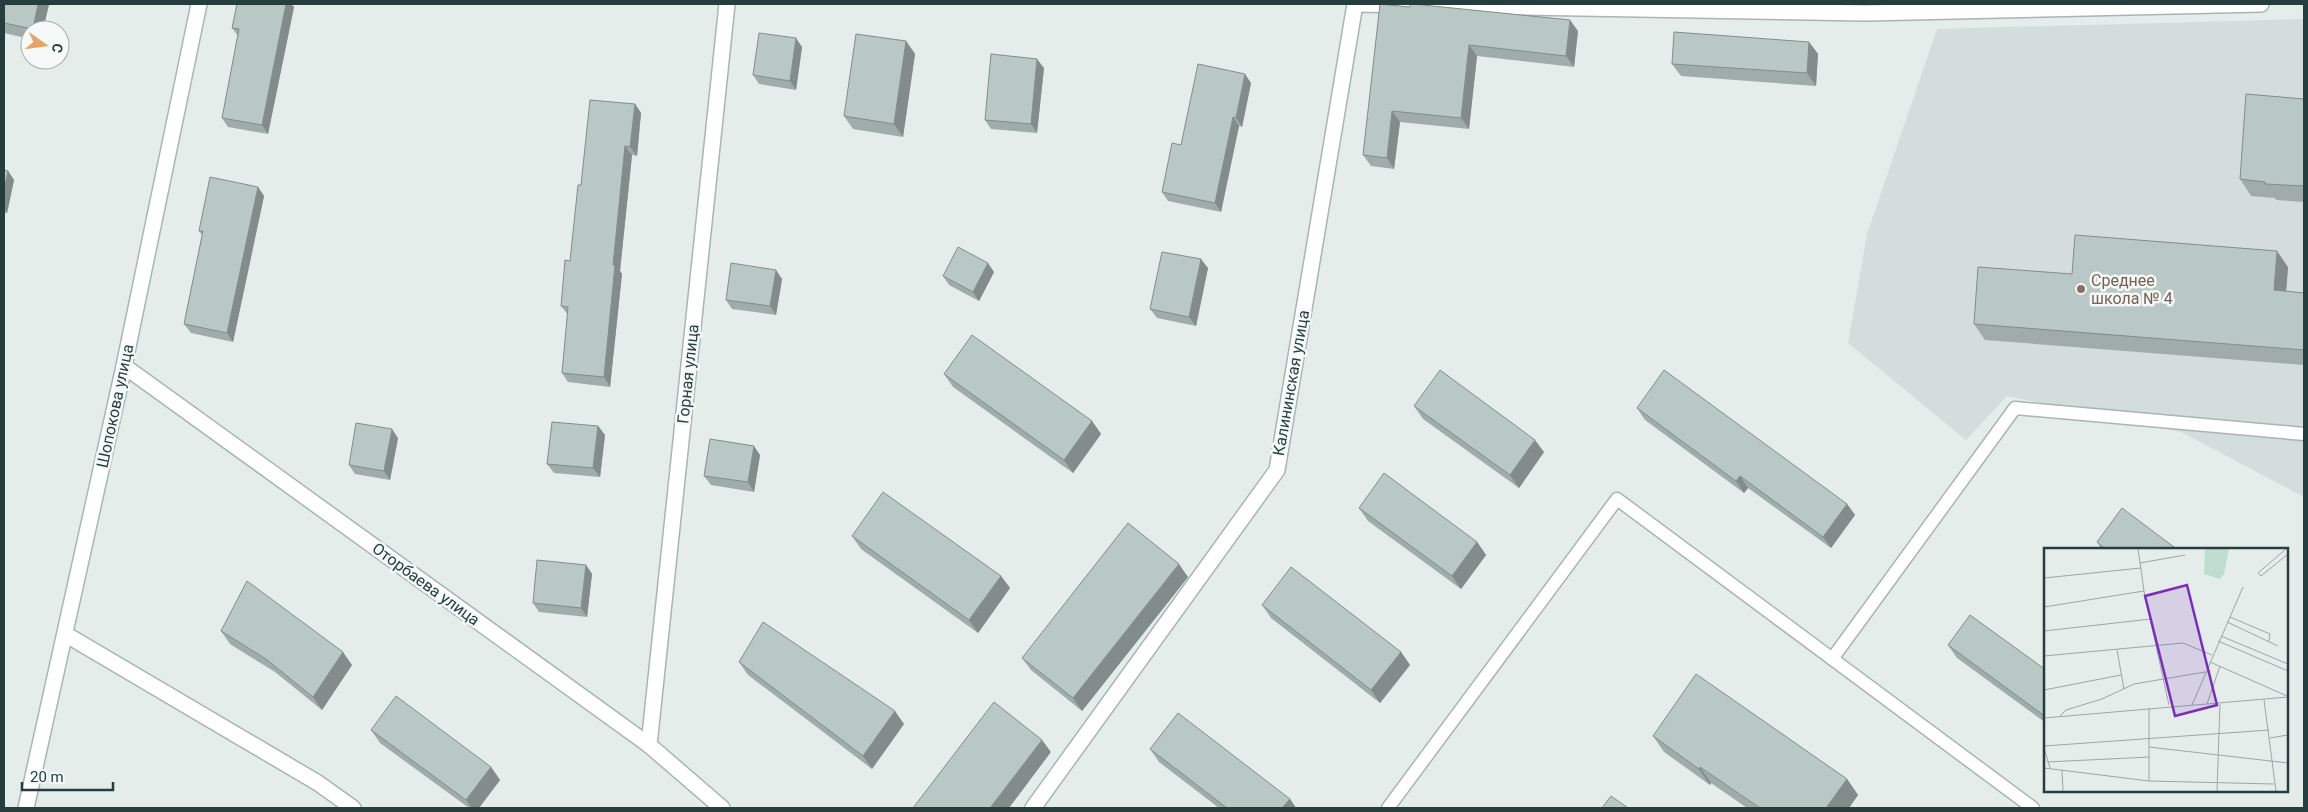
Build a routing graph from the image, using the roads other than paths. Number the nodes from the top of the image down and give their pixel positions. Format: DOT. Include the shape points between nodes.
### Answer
graph roads {
  1 [pos="199,4"];
  2 [pos="727,4"];
  3 [pos="1355,4"];
  4 [pos="2260,4"];
  5 [pos="1867,8"];
  6 [pos="124,366"];
  7 [pos="2304,434"];
  8 [pos="65,634"];
  9 [pos="1832,658"];
  10 [pos="649,745"];
  11 [pos="26,808"];
  12 [pos="353,808"];
  13 [pos="722,808"];
  14 [pos="1033,808"];
  15 [pos="1388,808"];
  16 [pos="2033,808"];
  1 -- 6 [label="street, Шопокова улица"];
  2 -- 10 [label="street, Горная улица"];
  3 -- 5 [label="street"];
  3 -- 14 [label="street, Калининская улица" via="1277,470"];
  4 -- 5 [label="street"];
  6 -- 8 [label="street, Шопокова улица"];
  6 -- 10 [label="street, Оторбаева улица"];
  7 -- 9 [label="lane" via="2015,408"];
  8 -- 11 [label="street, Шопокова улица"];
  8 -- 12 [label="street"];
  9 -- 15 [label="lane" via="1617,499"];
  9 -- 16 [label="lane"];
  10 -- 13 [label="street, Оторбаева улица"];
}
